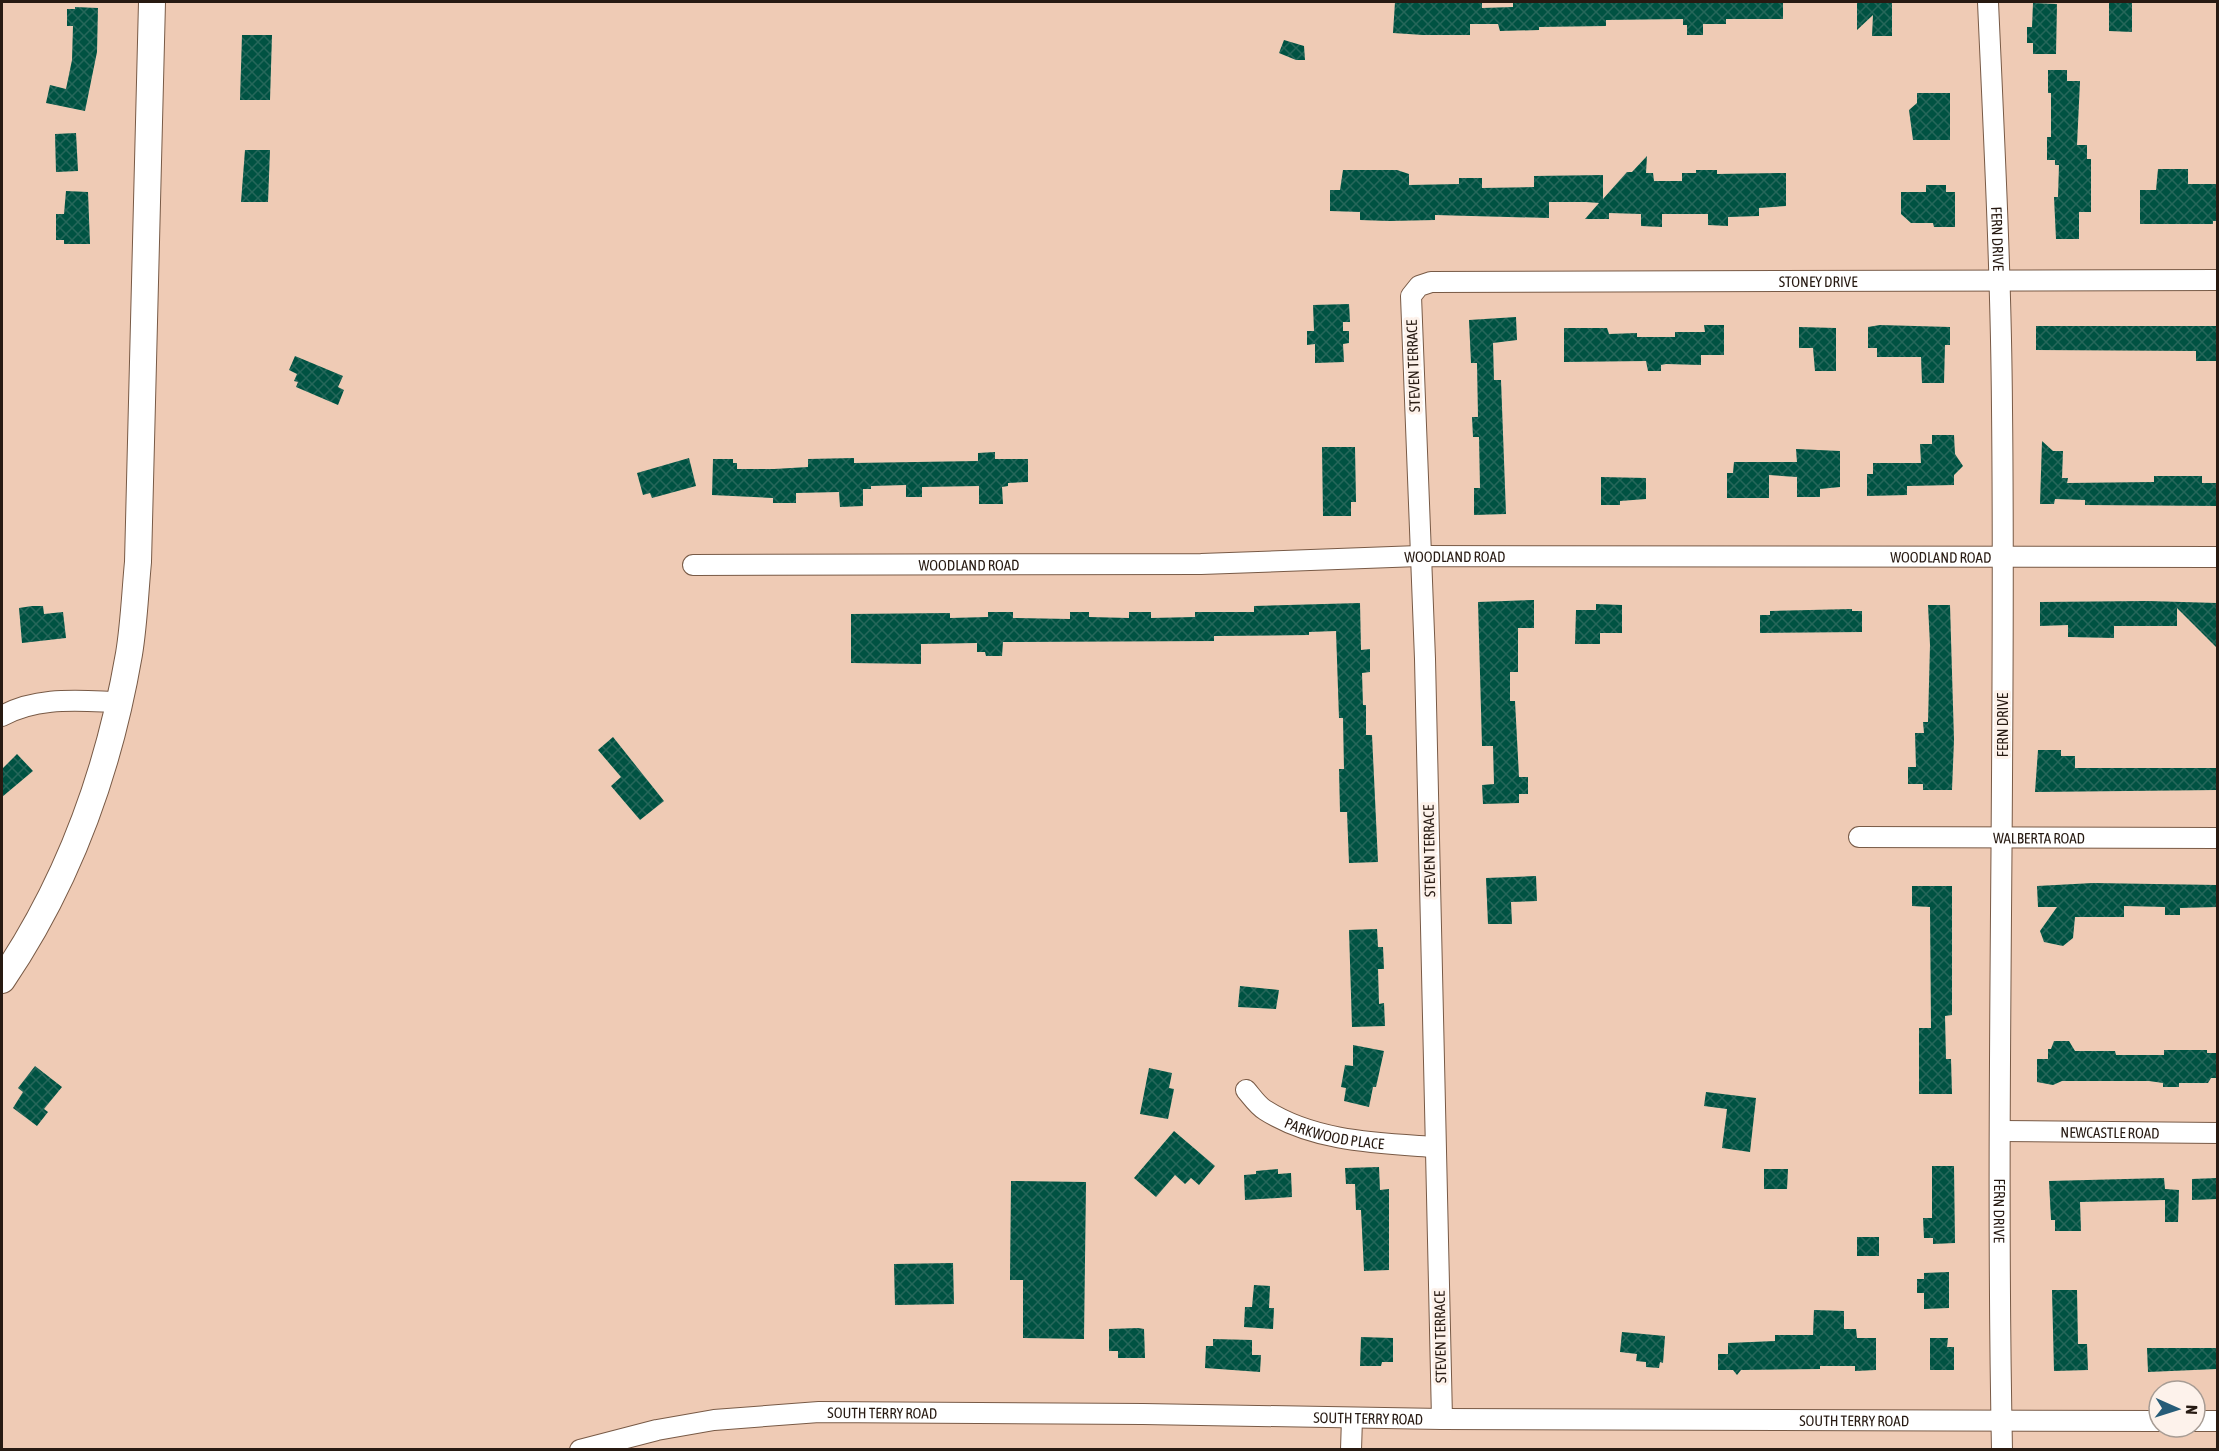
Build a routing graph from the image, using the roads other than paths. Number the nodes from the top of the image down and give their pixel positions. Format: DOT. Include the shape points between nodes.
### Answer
graph roads {
  1 [pos="152,2"];
  2 [pos="1988,2"];
  3 [pos="2217,280"];
  4 [pos="2000,282"];
  5 [pos="1419,286"];
  6 [pos="2003,555"];
  7 [pos="1419,556"];
  8 [pos="2217,556"];
  9 [pos="693,565"];
  10 [pos="119,702"];
  11 [pos="2,716"];
  12 [pos="1859,837"];
  13 [pos="2001,838"];
  14 [pos="2217,838"];
  15 [pos="2,980"];
  16 [pos="1246,1090"];
  17 [pos="2000,1131"];
  18 [pos="2217,1133"];
  19 [pos="1435,1147"];
  20 [pos="1352,1418"];
  21 [pos="1442,1419"];
  22 [pos="2002,1421"];
  23 [pos="2147,1421"];
  24 [pos="580,1449"];
  25 [pos="1351,1449"];
  26 [pos="2002,1449"];
  1 -- 10 [label="main road" via="138,562 130,652"];
  2 -- 4 [label="street, FERN DRIVE"];
  3 -- 4 [label="street, STONEY DRIVE"];
  4 -- 5 [label="street, STONEY DRIVE" via="1431,282"];
  4 -- 6 [label="street, FERN DRIVE"];
  5 -- 7 [label="street, STEVEN TERRACE" via="1411,296"];
  6 -- 7 [label="street, WOODLAND ROAD"];
  6 -- 8 [label="street, WOODLAND ROAD"];
  6 -- 13 [label="street, FERN DRIVE"];
  7 -- 9 [label="street, WOODLAND ROAD" via="1201,564"];
  7 -- 19 [label="street, STEVEN TERRACE" via="1425,659"];
  10 -- 11 [label="street" via="55,701 27,705"];
  10 -- 15 [label="main road" via="80,834 45,910"];
  12 -- 13 [label="street, WALBERTA ROAD"];
  13 -- 14 [label="street, WALBERTA ROAD"];
  13 -- 17 [label="street, FERN DRIVE"];
  16 -- 19 [label="street, PARKWOOD PLACE" via="1263,1109 1314,1132"];
  17 -- 18 [label="street, NEWCASTLE ROAD"];
  17 -- 22 [label="street, FERN DRIVE"];
  19 -- 21 [label="street, STEVEN TERRACE"];
  20 -- 21 [label="street, SOUTH TERRY ROAD"];
  20 -- 24 [label="street, SOUTH TERRY ROAD" via="819,1412 714,1420"];
  20 -- 25 [label="street"];
  21 -- 22 [label="street, SOUTH TERRY ROAD"];
  22 -- 23 [label="street, SOUTH TERRY ROAD"];
  22 -- 26 [label="street, FERN DRIVE"];
}
